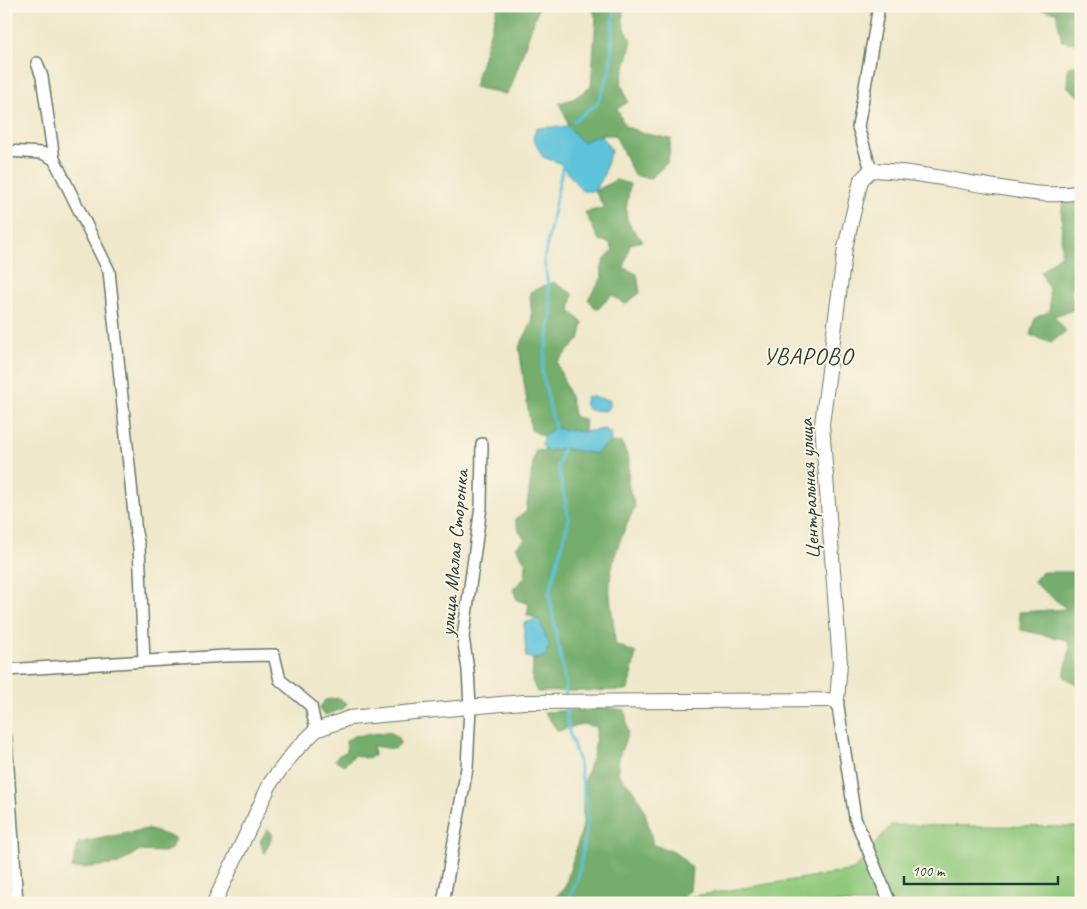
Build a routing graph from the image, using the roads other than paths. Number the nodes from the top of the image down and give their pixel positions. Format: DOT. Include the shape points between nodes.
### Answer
graph roads {
  1 [pos="879,6"];
  2 [pos="37,63"];
  3 [pos="6,151"];
  4 [pos="54,159"];
  5 [pos="871,170"];
  6 [pos="1081,192"];
  7 [pos="482,444"];
  8 [pos="144,661"];
  9 [pos="6,670"];
  10 [pos="837,700"];
  11 [pos="470,707"];
  12 [pos="316,730"];
  13 [pos="6,738"];
  14 [pos="17,903"];
  15 [pos="214,903"];
  16 [pos="442,903"];
  17 [pos="890,903"];
  1 -- 5 [label="street" via="858,127"];
  2 -- 4 [label="street"];
  3 -- 4 [label="street" via="42,153"];
  4 -- 8 [label="street" via="109,271 139,546"];
  5 -- 6 [label="street" via="898,171 1027,193 1064,195"];
  5 -- 10 [label="street, Центральная улица" via="861,180 845,248 822,424 840,663"];
  7 -- 11 [label="street, улица Малая Сторонка" via="481,507 463,638"];
  8 -- 9 [label="street"];
  8 -- 12 [label="street" via="274,655 280,680 311,706"];
  10 -- 11 [label="street" via="523,702"];
  10 -- 17 [label="street, Центральная улица" via="855,818"];
  11 -- 12 [label="street" via="348,718"];
  11 -- 16 [label="street, улица Малая Сторонка" via="467,768"];
  12 -- 15 [label="street" via="271,782"];
  13 -- 14 [label="street"];
}
